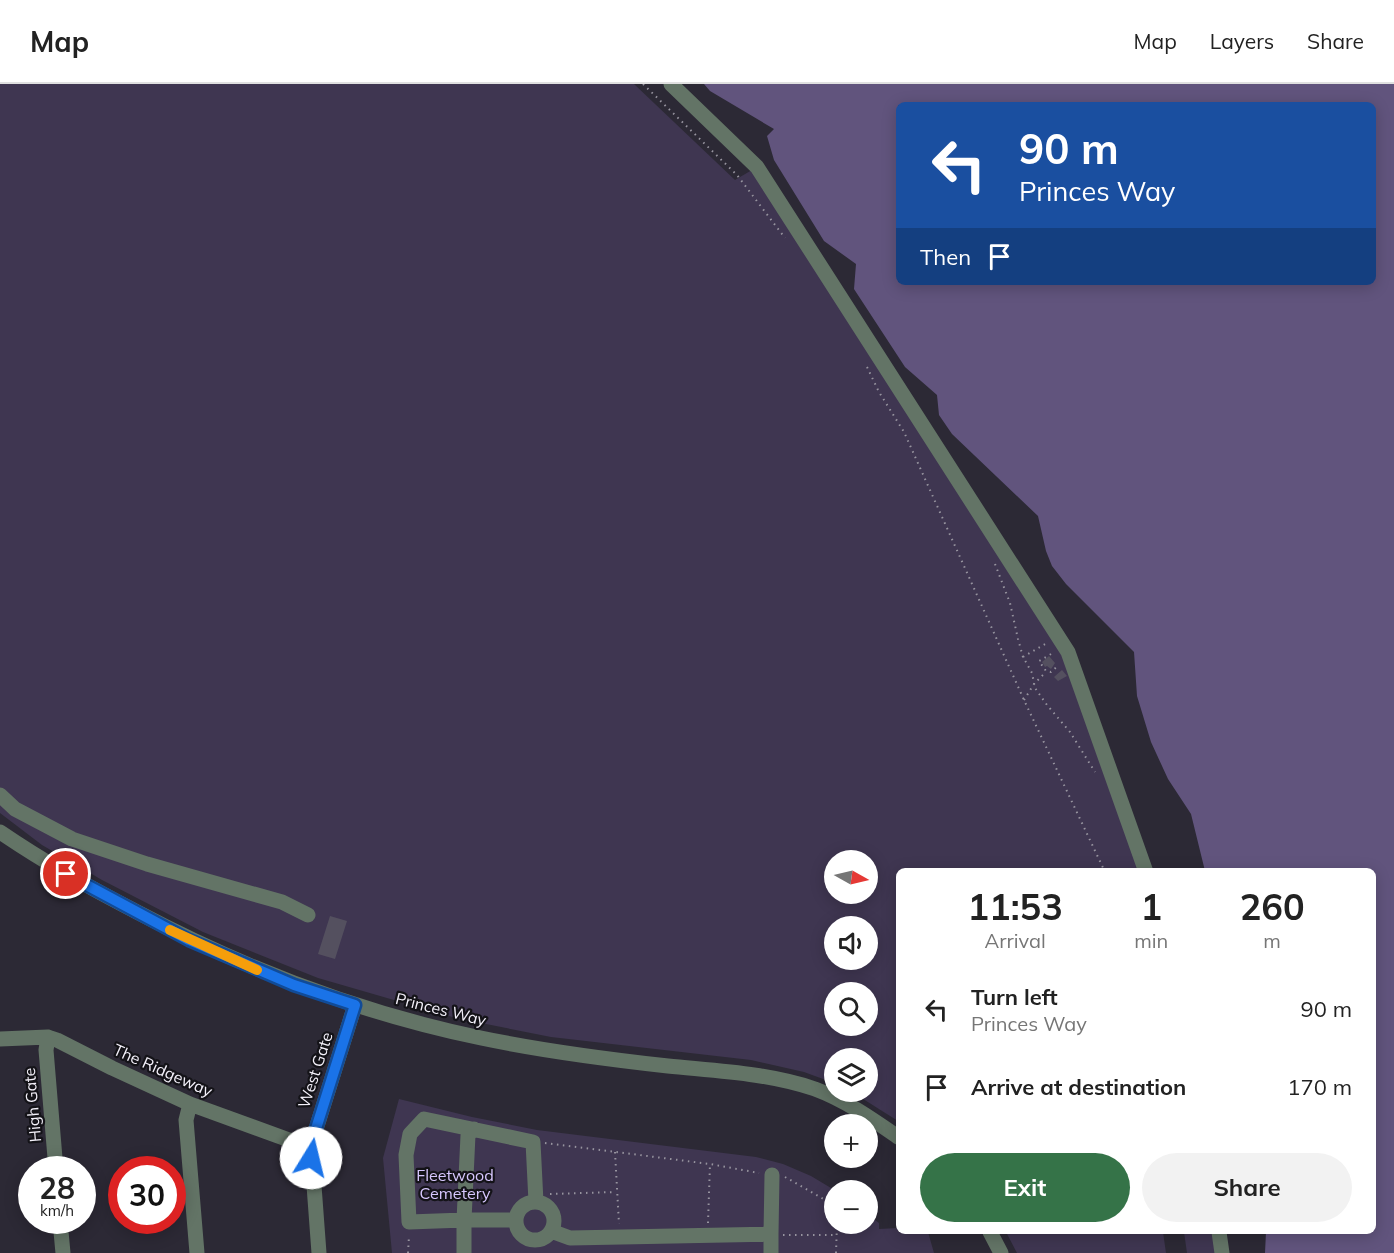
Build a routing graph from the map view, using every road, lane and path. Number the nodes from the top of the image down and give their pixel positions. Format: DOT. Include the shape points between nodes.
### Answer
graph roads {
  1 [pos="643,84"];
  2 [pos="671,84"];
  3 [pos="785,238"];
  4 [pos="882,384"];
  5 [pos="994,562"];
  6 [pos="1057,650"];
  7 [pos="1023,657"];
  8 [pos="1046,671"];
  9 [pos="1034,684"];
  10 [pos="1024,700"];
  11 [pos="1096,774"];
  12 [pos="0,795"];
  13 [pos="15,809"];
  14 [pos="0,831"];
  15 [pos="1102,868"];
  16 [pos="1145,868"];
  17 [pos="308,915"];
  18 [pos="355,1005"];
  19 [pos="48,1037"];
  20 [pos="0,1039"];
  21 [pos="190,1104"];
  22 [pos="474,1130"];
  23 [pos="896,1136"];
  24 [pos="533,1142"];
  25 [pos="311,1145"];
  26 [pos="615,1152"];
  27 [pos="55,1156"];
  28 [pos="710,1164"];
  29 [pos="772,1175"];
  30 [pos="617,1192"];
  31 [pos="535,1198"];
  32 [pos="824,1199"];
  33 [pos="464,1220"];
  34 [pos="515,1220"];
  35 [pos="409,1222"];
  36 [pos="551,1231"];
  37 [pos="61,1234"];
  38 [pos="771,1234"];
  39 [pos="991,1234"];
  40 [pos="1219,1234"];
  41 [pos="708,1235"];
  42 [pos="837,1235"];
  43 [pos="620,1238"];
  44 [pos="528,1246"];
  45 [pos="63,1253"];
  46 [pos="197,1253"];
  47 [pos="319,1253"];
  48 [pos="408,1253"];
  49 [pos="464,1253"];
  50 [pos="771,1253"];
  51 [pos="836,1253"];
  52 [pos="1001,1253"];
  53 [pos="1222,1253"];
  1 -- 3 [label="path" via="737,175"];
  2 -- 6 [label="street" via="757,167"];
  4 -- 10 [label="path" via="868,366 904,432"];
  5 -- 7 [label="path" via="1010,603"];
  6 -- 7 [label="path" via="1049,642"];
  6 -- 8 [label="path" via="1060,665"];
  6 -- 8 [label="path" via="1039,661"];
  6 -- 16 [label="street" via="1068,652"];
  7 -- 9 [label="path"];
  8 -- 9 [label="path"];
  9 -- 10 [label="path"];
  9 -- 11 [label="path"];
  10 -- 15 [label="path"];
  12 -- 13 [label="street"];
  13 -- 14 [label="street"];
  13 -- 17 [label="street" via="72,839 282,902"];
  14 -- 18 [label="street, Princes Way" via="66,874 189,940 294,985"];
  18 -- 23 [label="street, Princes Way" via="535,1048 778,1078 850,1105"];
  18 -- 25 [label="street, West Gate"];
  19 -- 20 [label="street, The Ridgeway"];
  19 -- 21 [label="street, The Ridgeway"];
  19 -- 27 [label="street, High Gate"];
  21 -- 25 [label="street, The Ridgeway"];
  21 -- 46 [label="street" via="186,1120"];
  22 -- 24 [label="street"];
  22 -- 33 [label="street" via="468,1135"];
  22 -- 35 [label="street" via="423,1119 410,1134 406,1155"];
  24 -- 26 [label="path"];
  24 -- 31 [label="street"];
  25 -- 47 [label="street, West Gate"];
  26 -- 28 [label="path"];
  26 -- 30 [label="path"];
  28 -- 29 [label="path"];
  28 -- 41 [label="path"];
  29 -- 32 [label="path" via="785,1176"];
  29 -- 38 [label="street"];
  30 -- 31 [label="path"];
  30 -- 43 [label="path"];
  31 -- 34 [label="street" via="522,1207"];
  31 -- 36 [label="street" via="551,1210"];
  33 -- 34 [label="street"];
  33 -- 35 [label="street"];
  33 -- 49 [label="street"];
  34 -- 44 [label="street"];
  35 -- 48 [label="path"];
  36 -- 43 [label="street" via="570,1238"];
  36 -- 44 [label="street"];
  37 -- 45 [label="street"];
  38 -- 41 [label="street"];
  38 -- 42 [label="path"];
  38 -- 50 [label="street"];
  39 -- 52 [label="street"];
  40 -- 53 [label="street"];
  41 -- 43 [label="street"];
  42 -- 51 [label="path"];
}
